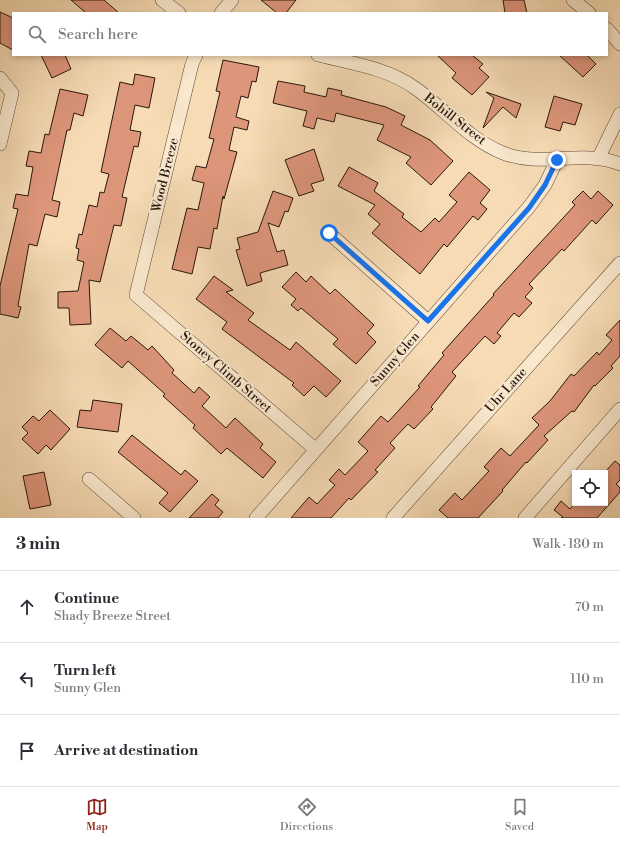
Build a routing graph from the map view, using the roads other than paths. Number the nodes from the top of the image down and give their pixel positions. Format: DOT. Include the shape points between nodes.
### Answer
graph roads {
  1 [pos="162,0"];
  2 [pos="232,0"];
  3 [pos="573,0"];
  4 [pos="178,12"];
  5 [pos="223,12"];
  6 [pos="588,12"];
  7 [pos="608,30"];
  8 [pos="620,44"];
  9 [pos="196,56"];
  10 [pos="322,56"];
  11 [pos="0,78"];
  12 [pos="620,114"];
  13 [pos="0,144"];
  14 [pos="598,159"];
  15 [pos="557,160"];
  16 [pos="620,164"];
  17 [pos="329,233"];
  18 [pos="620,263"];
  19 [pos="136,295"];
  20 [pos="428,321"];
  21 [pos="620,409"];
  22 [pos="315,450"];
  23 [pos="89,479"];
  24 [pos="134,518"];
  25 [pos="256,518"];
  26 [pos="393,518"];
  27 [pos="525,518"];
  1 -- 4 [label="street"];
  2 -- 5 [label="street"];
  3 -- 6 [label="street"];
  7 -- 8 [label="street"];
  9 -- 19 [label="street, Wood Breeze"];
  10 -- 15 [label="street, Bohill Street" via="375,69 403,80 472,136 502,153 525,159"];
  11 -- 13 [label="street" via="12,93"];
  12 -- 14 [label="street"];
  14 -- 15 [label="street, Bohill Street"];
  14 -- 16 [label="street, Bohill Street"];
  15 -- 20 [label="street, Sunny Glen" via="545,185 529,208"];
  17 -- 20 [label="street"];
  18 -- 26 [label="street, Uhr Lane"];
  19 -- 22 [label="street, Stoney Climb Street"];
  20 -- 22 [label="street, Sunny Glen"];
  21 -- 27 [label="street"];
  22 -- 25 [label="street, Sunny Glen"];
  23 -- 24 [label="street"];
}
